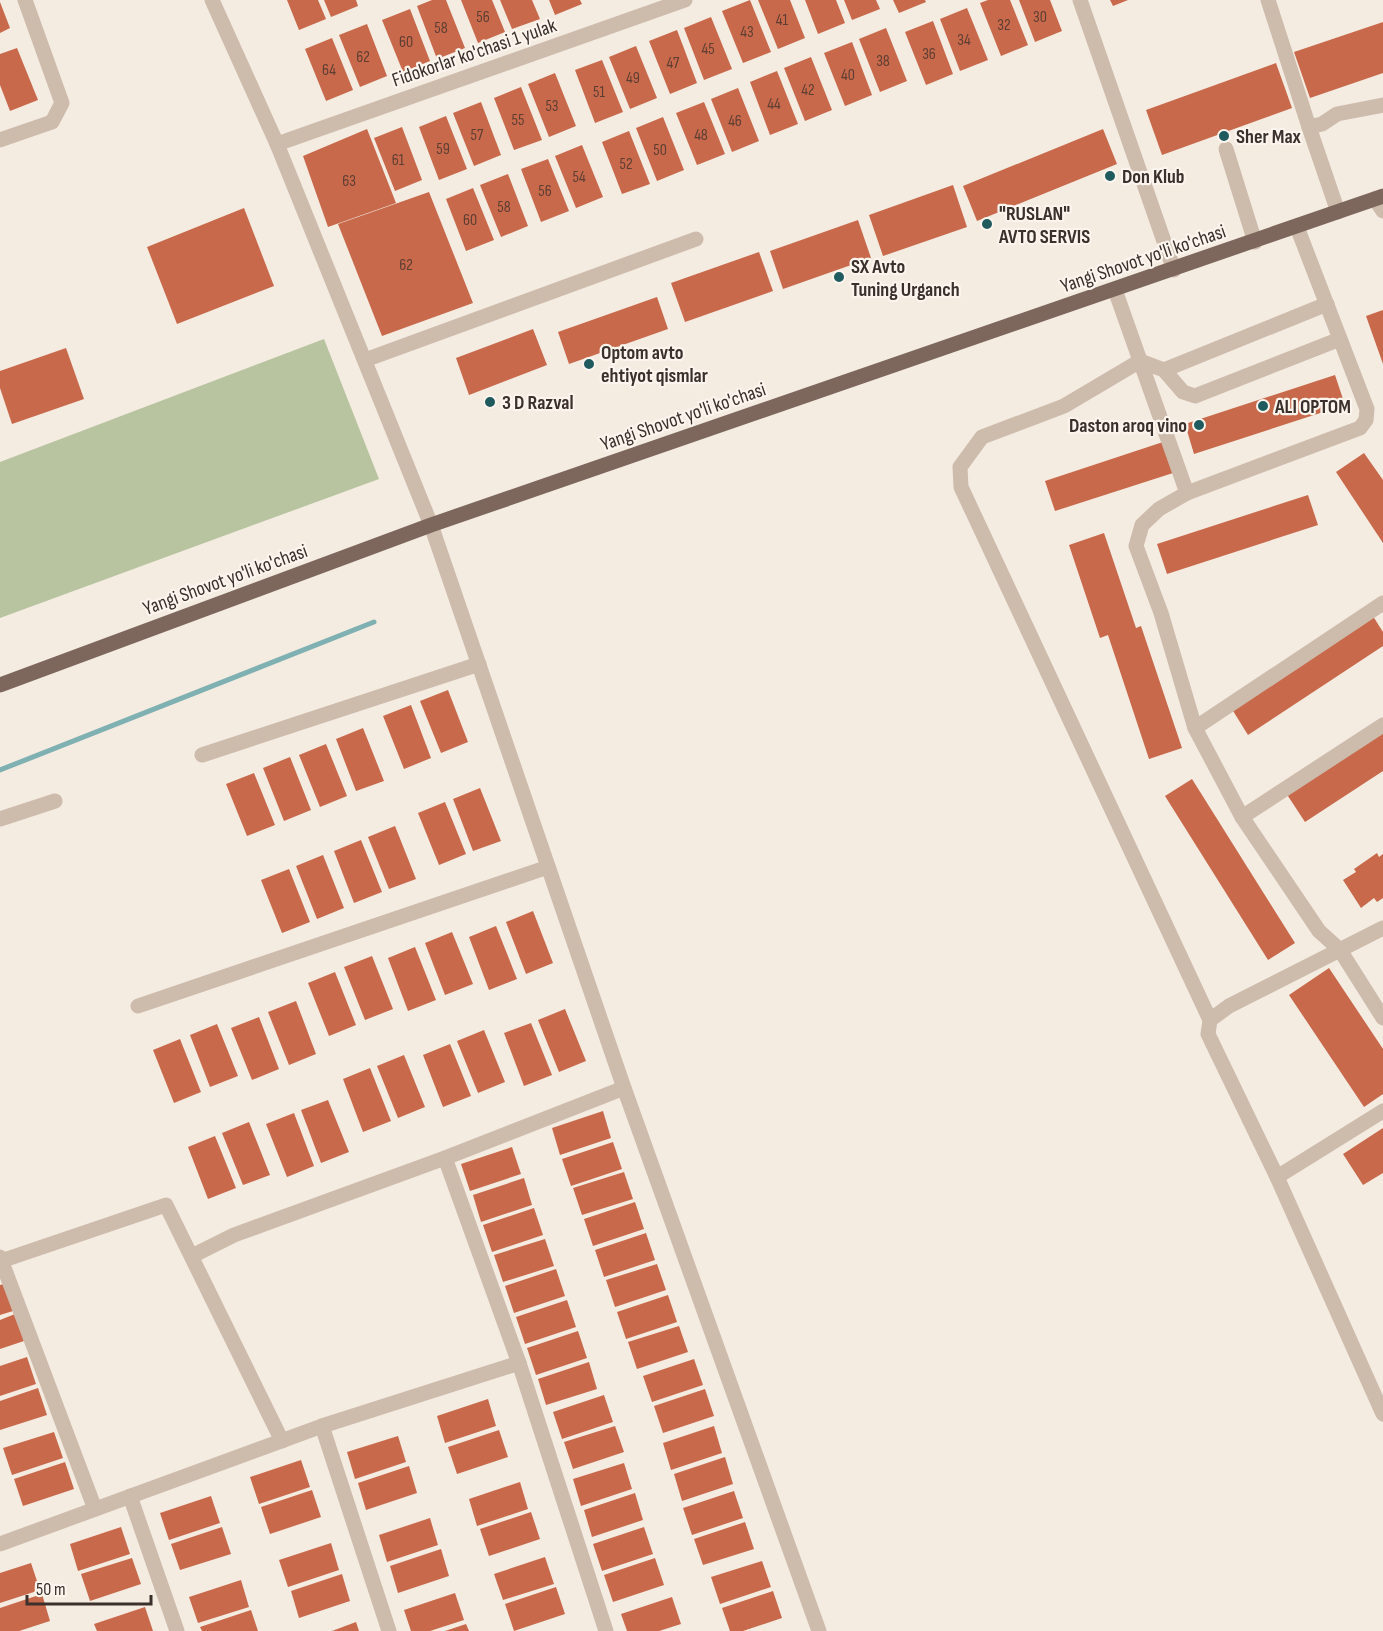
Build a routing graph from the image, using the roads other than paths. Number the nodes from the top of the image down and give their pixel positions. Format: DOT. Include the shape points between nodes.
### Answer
graph roads {
  1 [pos="25,0"];
  2 [pos="212,0"];
  3 [pos="685,0"];
  4 [pos="1080,0"];
  5 [pos="1268,0"];
  6 [pos="1383,105"];
  7 [pos="1309,127"];
  8 [pos="0,140"];
  9 [pos="277,144"];
  10 [pos="1226,149"];
  11 [pos="1380,202"];
  12 [pos="1338,212"];
  13 [pos="1297,227"];
  14 [pos="696,239"];
  15 [pos="1255,242"];
  16 [pos="1174,270"];
  17 [pos="1115,290"];
  18 [pos="1327,304"];
  19 [pos="1340,339"];
  20 [pos="365,360"];
  21 [pos="1140,361"];
  22 [pos="1164,370"];
  23 [pos="1187,493"];
  24 [pos="431,525"];
  25 [pos="1383,603"];
  26 [pos="479,664"];
  27 [pos="0,685"];
  28 [pos="1383,725"];
  29 [pos="1195,728"];
  30 [pos="202,755"];
  31 [pos="55,801"];
  32 [pos="1242,818"];
  33 [pos="0,819"];
  34 [pos="548,867"];
  35 [pos="1383,928"];
  36 [pos="1340,950"];
  37 [pos="138,1006"];
  38 [pos="1383,1018"];
  39 [pos="1210,1020"];
  40 [pos="624,1088"];
  41 [pos="1383,1111"];
  42 [pos="445,1158"];
  43 [pos="1277,1177"];
  44 [pos="192,1257"];
  45 [pos="1,1259"];
  46 [pos="519,1363"];
  47 [pos="1383,1414"];
  48 [pos="322,1426"];
  49 [pos="282,1441"];
  50 [pos="130,1496"];
  51 [pos="95,1509"];
  52 [pos="0,1544"];
  53 [pos="177,1631"];
  54 [pos="389,1631"];
  55 [pos="606,1631"];
  56 [pos="819,1631"];
  1 -- 8 [label="street" via="62,103 52,122"];
  2 -- 9 [label="street"];
  3 -- 9 [label="street, Fidokorlar ko'chasi 1 yulak"];
  4 -- 16 [label="street"];
  5 -- 7 [label="street"];
  6 -- 7 [label="street" via="1337,114"];
  7 -- 12 [label="street"];
  9 -- 20 [label="street"];
  10 -- 15 [label="street"];
  11 -- 12 [label="main road, Yangi Shovot yo'li ko'chasi"];
  12 -- 13 [label="main road, Yangi Shovot yo'li ko'chasi"];
  13 -- 15 [label="main road, Yangi Shovot yo'li ko'chasi"];
  13 -- 18 [label="street"];
  14 -- 20 [label="street"];
  15 -- 16 [label="main road, Yangi Shovot yo'li ko'chasi"];
  16 -- 17 [label="main road, Yangi Shovot yo'li ko'chasi"];
  17 -- 21 [label="street"];
  17 -- 24 [label="main road, Yangi Shovot yo'li ko'chasi"];
  18 -- 19 [label="street"];
  18 -- 22 [label="street"];
  19 -- 22 [label="street" via="1195,396 1183,392"];
  19 -- 23 [label="street" via="1367,409 1360,428"];
  20 -- 24 [label="street"];
  21 -- 22 [label="street"];
  21 -- 23 [label="street"];
  21 -- 39 [label="street" via="1064,406 982,437 960,467 961,487"];
  23 -- 29 [label="street" via="1159,509 1142,525 1136,546 1161,613"];
  24 -- 26 [label="street"];
  24 -- 27 [label="main road, Yangi Shovot yo'li ko'chasi"];
  25 -- 29 [label="street"];
  26 -- 30 [label="street"];
  26 -- 34 [label="street"];
  28 -- 32 [label="street"];
  29 -- 32 [label="street"];
  31 -- 33 [label="street"];
  32 -- 36 [label="street" via="1319,931"];
  34 -- 37 [label="street"];
  34 -- 40 [label="street"];
  35 -- 36 [label="street"];
  36 -- 38 [label="street"];
  36 -- 39 [label="street" via="1229,1006"];
  39 -- 43 [label="street" via="1208,1034"];
  40 -- 42 [label="street"];
  40 -- 56 [label="street"];
  41 -- 43 [label="street"];
  42 -- 44 [label="street" via="234,1235"];
  42 -- 46 [label="street"];
  43 -- 47 [label="street"];
  44 -- 45 [label="street" via="166,1205"];
  44 -- 49 [label="street"];
  45 -- 51 [label="street"];
  46 -- 48 [label="street"];
  46 -- 55 [label="street"];
  48 -- 49 [label="street"];
  48 -- 54 [label="street"];
  49 -- 50 [label="street"];
  50 -- 51 [label="street"];
  50 -- 53 [label="street"];
  51 -- 52 [label="street"];
}
